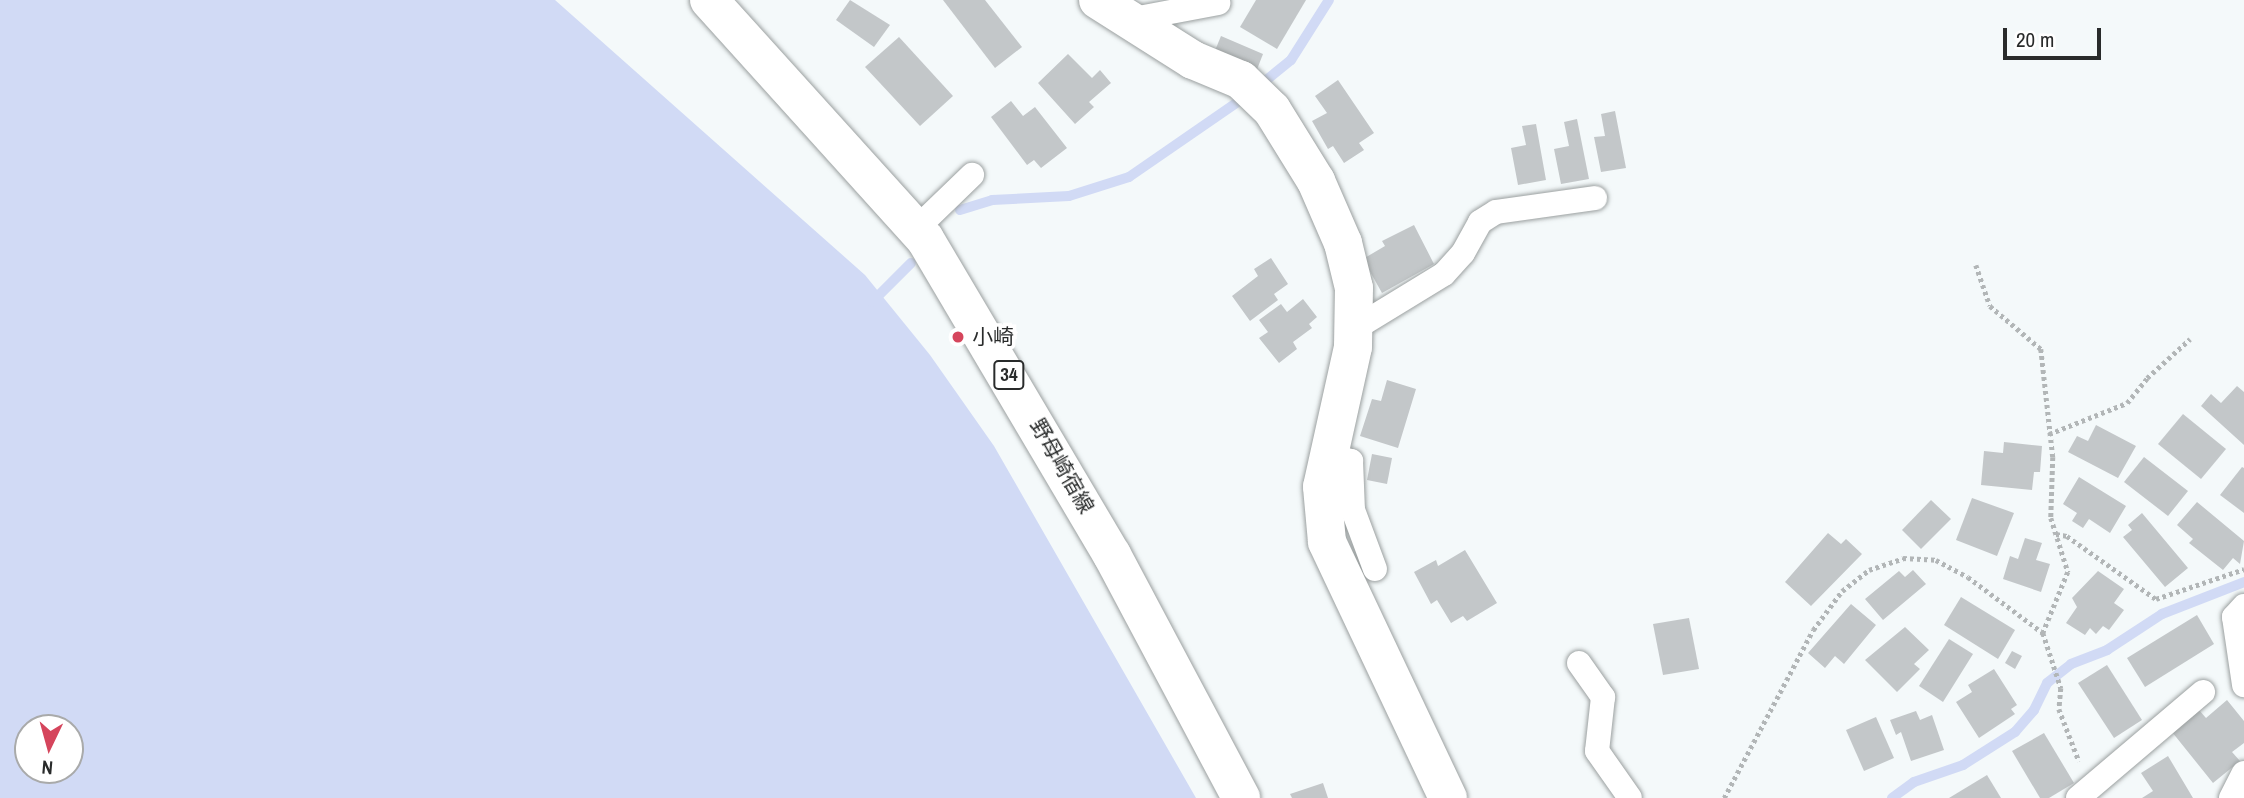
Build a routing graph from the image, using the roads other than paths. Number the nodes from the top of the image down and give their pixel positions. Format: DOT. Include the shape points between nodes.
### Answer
graph roads {
  1 [pos="709,0"];
  2 [pos="1218,3"];
  3 [pos="1113,10"];
  4 [pos="972,175"];
  5 [pos="1595,198"];
  6 [pos="916,229"];
  7 [pos="1354,328"];
  8 [pos="1326,455"];
  9 [pos="1375,569"];
  10 [pos="2244,606"];
  11 [pos="1579,663"];
  12 [pos="2244,685"];
  13 [pos="2203,692"];
  14 [pos="2244,773"];
  15 [pos="2084,793"];
  16 [pos="1241,798"];
  17 [pos="1448,798"];
  18 [pos="1630,798"];
  19 [pos="2231,798"];
  1 -- 6 [label="main road, 野母崎宿線 / 34"];
  2 -- 3 [label="street"];
  3 -- 7 [label="main road" via="1193,60 1252,89 1316,181 1343,243 1354,288"];
  4 -- 6 [label="street"];
  5 -- 7 [label="street" via="1496,212 1480,222 1463,253 1444,274"];
  6 -- 16 [label="main road, 野母崎宿線 / 34" via="1005,367 1112,555"];
  7 -- 8 [label="main road"];
  8 -- 9 [label="street" via="1351,461 1353,510"];
  8 -- 17 [label="main road" via="1322,511 1334,564"];
  10 -- 12 [label="street" via="2234,617"];
  11 -- 18 [label="street" via="1603,697 1597,751"];
  13 -- 15 [label="street"];
  14 -- 19 [label="street"];
}
